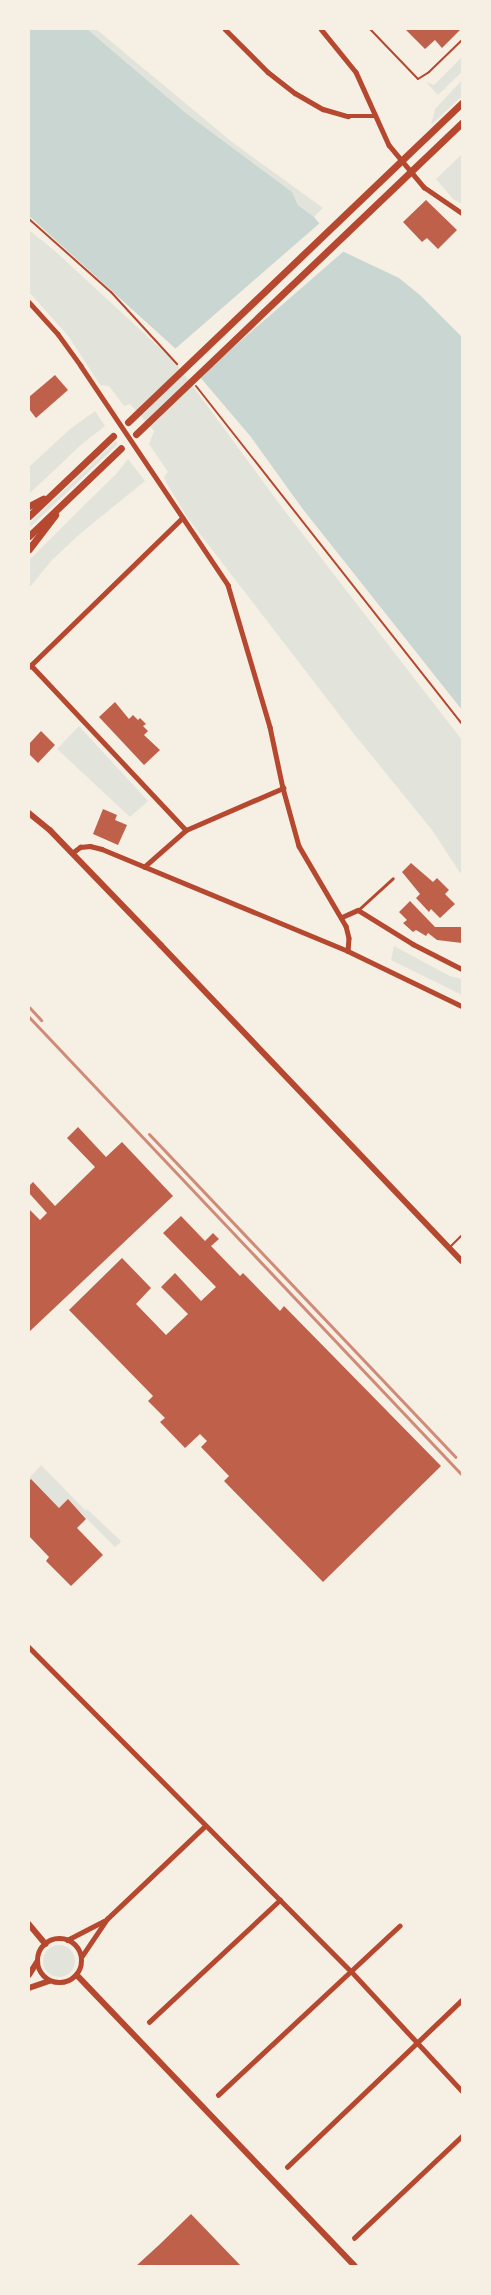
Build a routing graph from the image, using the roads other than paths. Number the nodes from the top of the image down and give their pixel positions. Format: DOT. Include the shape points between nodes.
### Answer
graph roads {
  1 [pos="225,29"];
  2 [pos="321,29"];
  3 [pos="370,29"];
  4 [pos="462,40"];
  5 [pos="462,103"];
  6 [pos="376,116"];
  7 [pos="462,122"];
  8 [pos="462,213"];
  9 [pos="29,302"];
  10 [pos="128,422"];
  11 [pos="136,434"];
  12 [pos="113,436"];
  13 [pos="120,448"];
  14 [pos="50,496"];
  15 [pos="62,504"];
  16 [pos="29,506"];
  17 [pos="29,516"];
  18 [pos="182,518"];
  19 [pos="29,536"];
  20 [pos="29,548"];
  21 [pos="30,666"];
  22 [pos="283,788"];
  23 [pos="29,813"];
  24 [pos="186,830"];
  25 [pos="72,853"];
  26 [pos="144,867"];
  27 [pos="393,878"];
  28 [pos="358,910"];
  29 [pos="342,917"];
  30 [pos="348,951"];
  31 [pos="462,969"];
  32 [pos="462,1006"];
  33 [pos="462,1235"];
  34 [pos="449,1248"];
  35 [pos="462,1261"];
  36 [pos="29,1647"];
  37 [pos="205,1826"];
  38 [pos="280,1900"];
  39 [pos="107,1919"];
  40 [pos="29,1924"];
  41 [pos="399,1926"];
  42 [pos="67,1940"];
  43 [pos="46,1944"];
  44 [pos="82,1956"];
  45 [pos="38,1962"];
  46 [pos="351,1971"];
  47 [pos="29,1975"];
  48 [pos="77,1975"];
  49 [pos="49,1981"];
  50 [pos="29,1988"];
  51 [pos="462,2000"];
  52 [pos="149,2022"];
  53 [pos="417,2044"];
  54 [pos="462,2091"];
  55 [pos="218,2095"];
  56 [pos="462,2136"];
  57 [pos="287,2167"];
  58 [pos="354,2238"];
  59 [pos="356,2266"];
  1 -- 6 [label="street" via="268,72 295,93 323,109 348,116"];
  2 -- 6 [label="street" via="356,72"];
  3 -- 4 [label="lane" via="418,79"];
  5 -- 10 [label="main road"];
  6 -- 8 [label="street" via="389,144 424,187"];
  7 -- 11 [label="main road"];
  9 -- 18 [label="street" via="58,334"];
  12 -- 14 [label="main road"];
  13 -- 15 [label="main road"];
  14 -- 16 [label="main road"];
  14 -- 17 [label="main road"];
  15 -- 19 [label="main road"];
  15 -- 20 [label="main road"];
  18 -- 21 [label="street"];
  18 -- 22 [label="street" via="228,585 270,727"];
  21 -- 24 [label="street"];
  22 -- 24 [label="street"];
  22 -- 29 [label="street" via="299,846"];
  23 -- 25 [label="street"];
  24 -- 26 [label="street"];
  25 -- 26 [label="street" via="80,847 90,846"];
  25 -- 34 [label="street"];
  26 -- 30 [label="street"];
  27 -- 28 [label="street"];
  28 -- 29 [label="street"];
  28 -- 31 [label="street"];
  29 -- 30 [label="street" via="349,938"];
  30 -- 32 [label="street"];
  33 -- 34 [label="lane"];
  34 -- 35 [label="street"];
  36 -- 37 [label="street"];
  37 -- 38 [label="street"];
  37 -- 39 [label="street"];
  38 -- 46 [label="street"];
  38 -- 52 [label="street"];
  39 -- 42 [label="street"];
  39 -- 44 [label="street"];
  40 -- 43 [label="street"];
  41 -- 46 [label="street"];
  42 -- 43 [label="street"];
  42 -- 44 [label="street" via="79,1949"];
  43 -- 45 [label="street" via="41,1949"];
  44 -- 48 [label="street"];
  45 -- 47 [label="street"];
  45 -- 49 [label="street" via="39,1969"];
  46 -- 53 [label="street"];
  46 -- 55 [label="street"];
  48 -- 49 [label="street" via="64,1983"];
  48 -- 59 [label="street"];
  49 -- 50 [label="street"];
  51 -- 53 [label="street"];
  53 -- 54 [label="street"];
  53 -- 57 [label="street"];
  56 -- 58 [label="street"];
}
